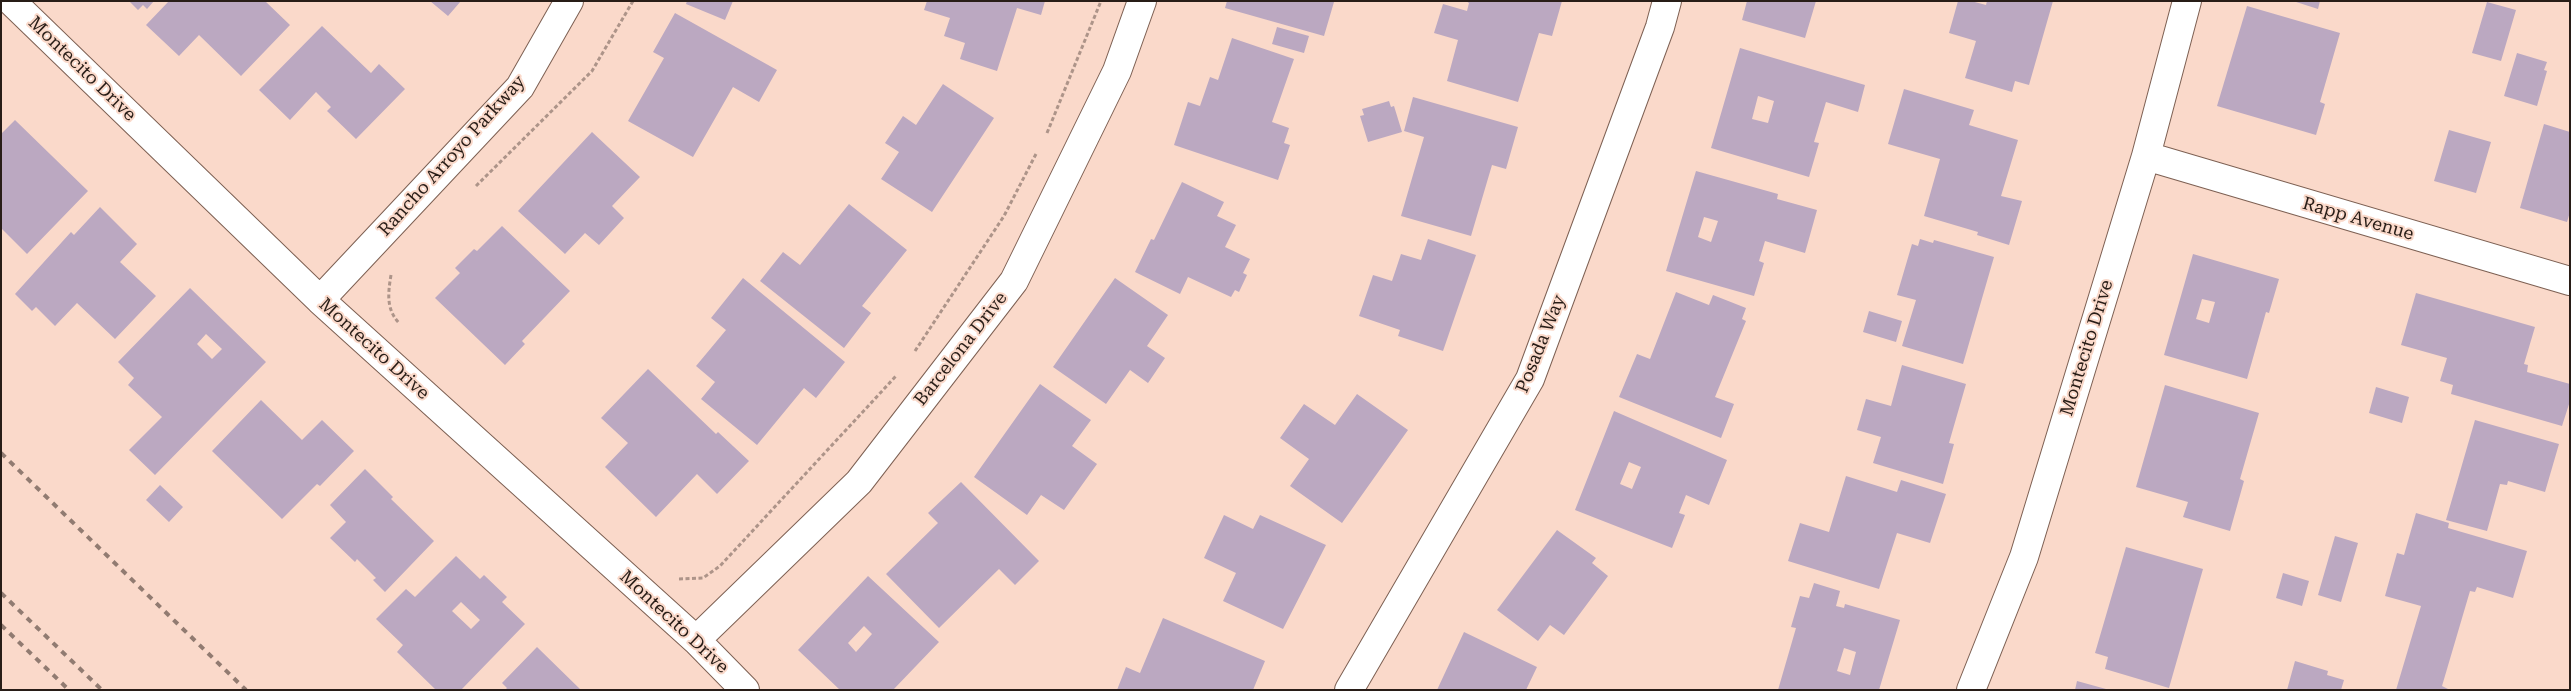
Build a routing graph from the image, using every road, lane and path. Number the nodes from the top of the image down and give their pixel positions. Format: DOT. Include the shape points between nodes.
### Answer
graph roads {
  1 [pos="11,1"];
  2 [pos="569,1"];
  3 [pos="633,1"];
  4 [pos="1101,1"];
  5 [pos="1142,1"];
  6 [pos="1667,1"];
  7 [pos="2187,1"];
  8 [pos="1044,138"];
  9 [pos="1040,147"];
  10 [pos="2146,156"];
  11 [pos="472,190"];
  12 [pos="396,268"];
  13 [pos="2570,281"];
  14 [pos="320,300"];
  15 [pos="403,328"];
  16 [pos="911,356"];
  17 [pos="899,372"];
  18 [pos="676,578"];
  19 [pos="696,640"];
  20 [pos="745,690"];
  21 [pos="1349,690"];
  22 [pos="1971,690"];
  1 -- 14 [label="street, Montecito Drive"];
  2 -- 14 [label="street, Rancho Arroyo Parkway" via="520,87"];
  3 -- 11 [label="path" via="592,71"];
  4 -- 8 [label="path"];
  5 -- 19 [label="street, Barcelona Drive" via="1118,71 1014,281 859,482"];
  6 -- 21 [label="street, Posada Way" via="1530,378"];
  7 -- 10 [label="street, Montecito Drive"];
  9 -- 16 [label="path" via="1004,216"];
  10 -- 13 [label="street, Rapp Avenue"];
  10 -- 22 [label="street, Montecito Drive" via="2024,557"];
  12 -- 15 [label="path" via="391,275 388,296 392,316"];
  14 -- 19 [label="street, Montecito Drive"];
  17 -- 18 [label="path" via="720,566 703,578"];
  19 -- 20 [label="street, Montecito Drive"];
}
